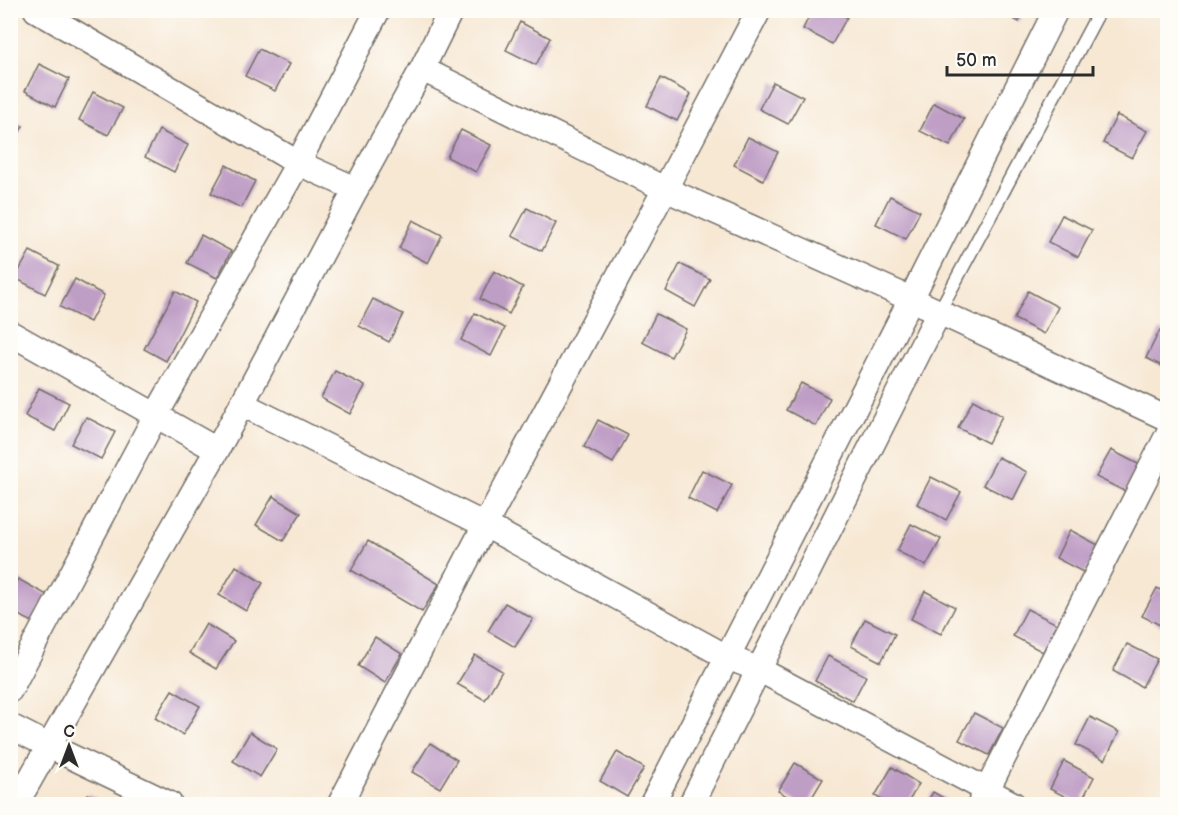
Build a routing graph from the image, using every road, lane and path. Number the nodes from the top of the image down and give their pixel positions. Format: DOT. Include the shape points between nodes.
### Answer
graph roads {
  1 [pos="36,10"];
  2 [pos="378,10"];
  3 [pos="451,10"];
  4 [pos="759,10"];
  5 [pos="1056,10"];
  6 [pos="1100,10"];
  7 [pos="422,69"];
  8 [pos="298,163"];
  9 [pos="356,189"];
  10 [pos="665,189"];
  11 [pos="911,299"];
  12 [pos="939,312"];
  13 [pos="10,333"];
  14 [pos="242,404"];
  15 [pos="156,415"];
  16 [pos="1167,419"];
  17 [pos="1167,434"];
  18 [pos="217,450"];
  19 [pos="485,525"];
  20 [pos="727,657"];
  21 [pos="760,670"];
  22 [pos="14,676"];
  23 [pos="10,726"];
  24 [pos="49,746"];
  25 [pos="984,797"];
  26 [pos="16,804"];
  27 [pos="170,804"];
  28 [pos="340,804"];
  29 [pos="652,804"];
  30 [pos="692,804"];
  31 [pos="1013,804"];
  1 -- 8 [label="street"];
  2 -- 8 [label="street"];
  3 -- 7 [label="street"];
  4 -- 10 [label="street"];
  5 -- 11 [label="street"];
  6 -- 12 [label="lane"];
  7 -- 9 [label="street"];
  7 -- 10 [label="street"];
  8 -- 9 [label="street"];
  8 -- 15 [label="street"];
  9 -- 14 [label="street"];
  10 -- 11 [label="street"];
  10 -- 19 [label="street"];
  11 -- 12 [label="street"];
  11 -- 20 [label="street"];
  12 -- 16 [label="street"];
  12 -- 21 [label="street"];
  13 -- 15 [label="street"];
  14 -- 18 [label="street"];
  14 -- 19 [label="street"];
  15 -- 18 [label="street"];
  15 -- 22 [label="street"];
  17 -- 25 [label="street"];
  18 -- 24 [label="street"];
  19 -- 20 [label="street"];
  19 -- 28 [label="street"];
  20 -- 21 [label="street"];
  20 -- 29 [label="street"];
  21 -- 25 [label="street"];
  21 -- 30 [label="street"];
  23 -- 24 [label="street"];
  24 -- 26 [label="street"];
  24 -- 27 [label="street"];
  25 -- 31 [label="street"];
}
